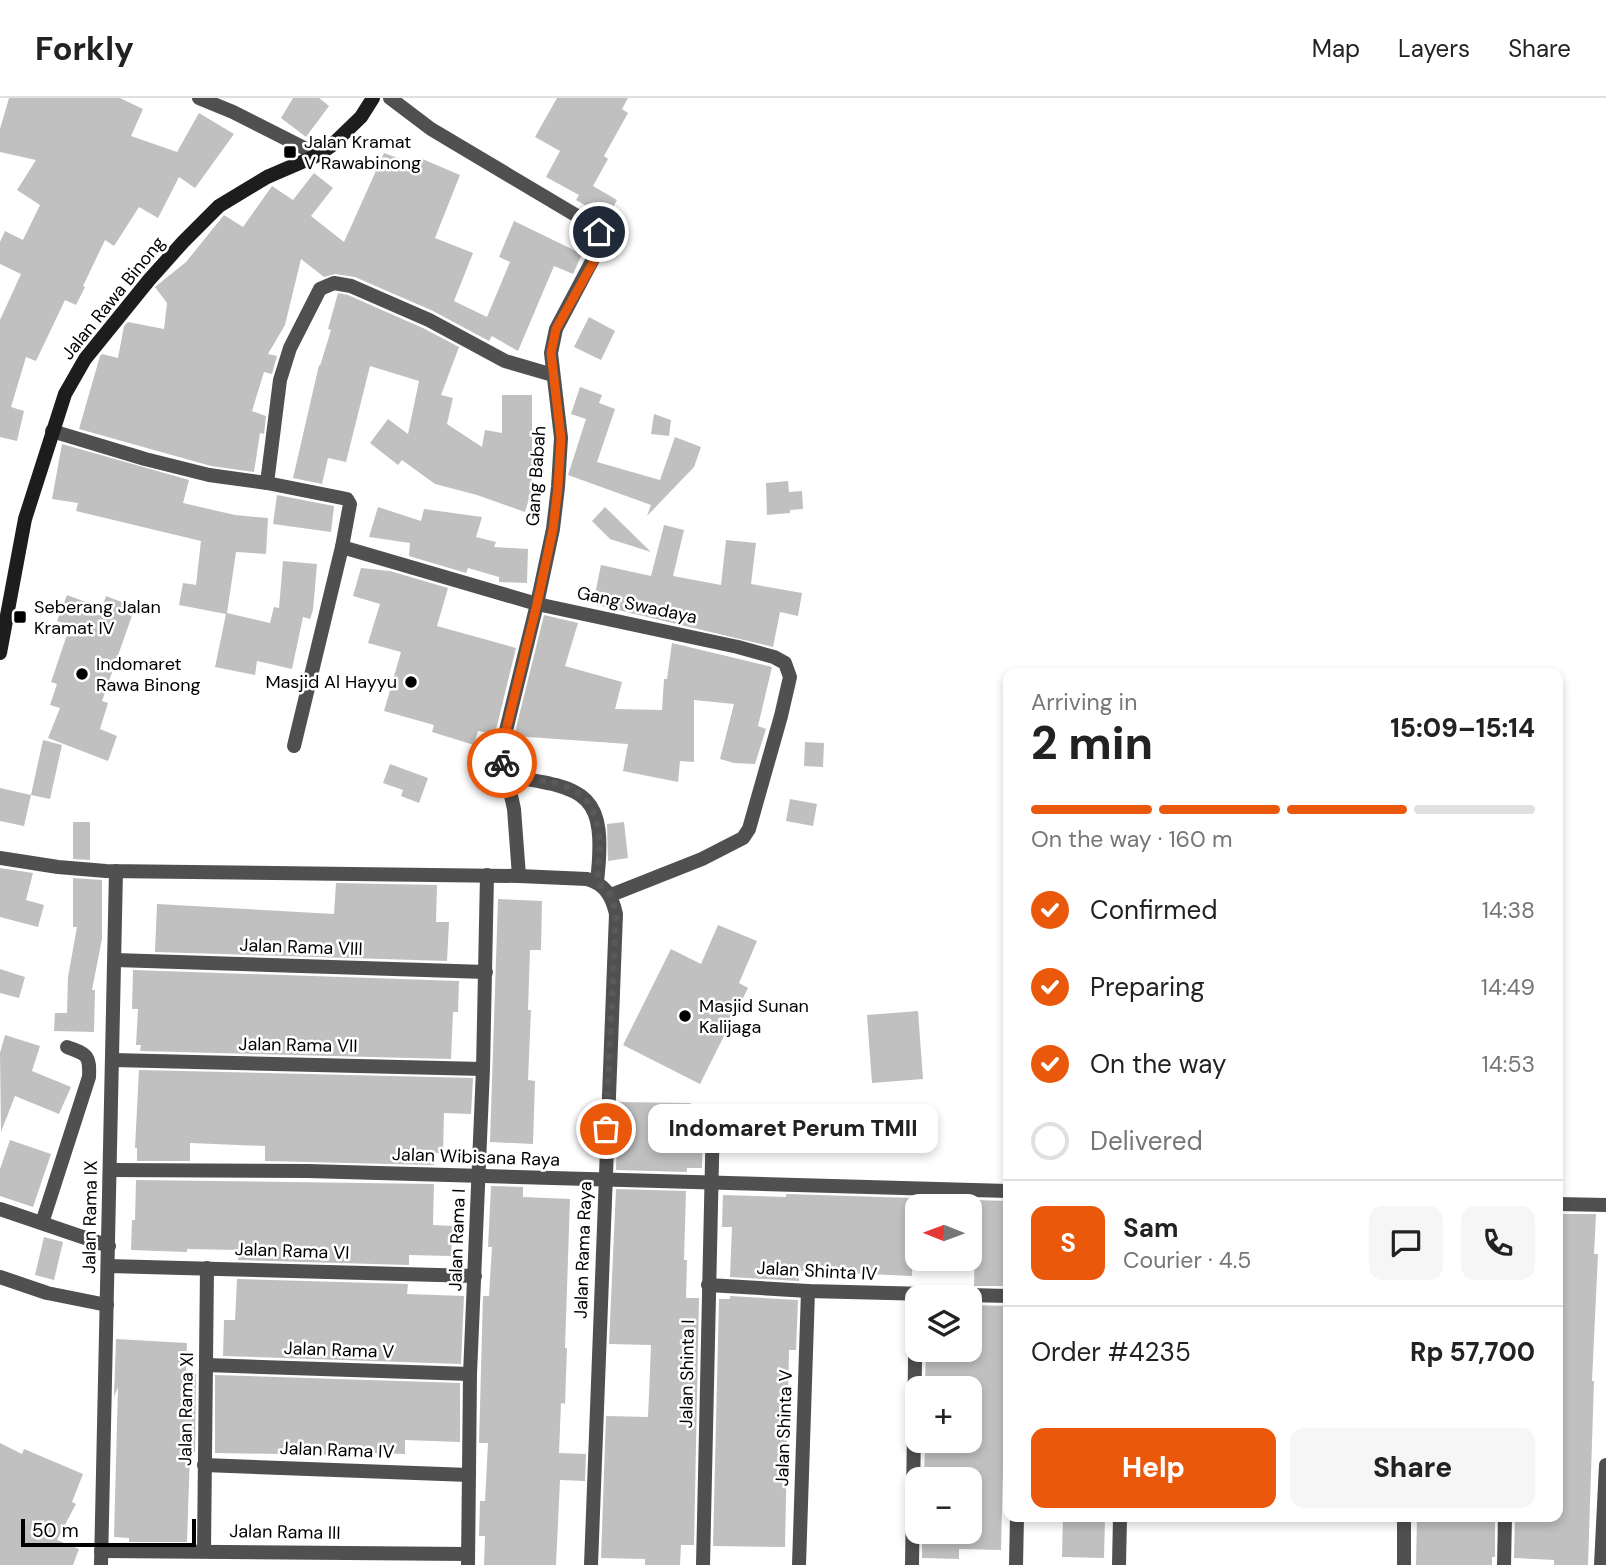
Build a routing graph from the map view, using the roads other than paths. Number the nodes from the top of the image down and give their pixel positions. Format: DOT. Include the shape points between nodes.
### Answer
graph roads {
  1 [pos="200,98"];
  2 [pos="373,98"];
  3 [pos="390,98"];
  4 [pos="318,155"];
  5 [pos="553,375"];
  6 [pos="52,431"];
  7 [pos="267,482"];
  8 [pos="342,547"];
  9 [pos="537,604"];
  10 [pos="4,611"];
  11 [pos="0,653"];
  12 [pos="294,746"];
  13 [pos="506,776"];
  14 [pos="0,858"];
  15 [pos="116,870"];
  16 [pos="487,875"];
  17 [pos="519,876"];
  18 [pos="597,882"];
  19 [pos="611,895"];
  20 [pos="115,960"];
  21 [pos="486,972"];
  22 [pos="67,1047"];
  23 [pos="113,1060"];
  24 [pos="483,1069"];
  25 [pos="713,1116"];
  26 [pos="110,1170"];
  27 [pos="478,1177"];
  28 [pos="604,1181"];
  29 [pos="712,1183"];
  30 [pos="1003,1191"];
  31 [pos="1563,1204"];
  32 [pos="1606,1205"];
  33 [pos="0,1209"];
  34 [pos="42,1223"];
  35 [pos="109,1246"];
  36 [pos="108,1266"];
  37 [pos="207,1268"];
  38 [pos="475,1276"];
  39 [pos="0,1277"];
  40 [pos="708,1285"];
  41 [pos="808,1292"];
  42 [pos="905,1294"];
  43 [pos="982,1295"];
  44 [pos="1003,1296"];
  45 [pos="107,1305"];
  46 [pos="915,1362"];
  47 [pos="206,1365"];
  48 [pos="470,1374"];
  49 [pos="204,1465"];
  50 [pos="1606,1465"];
  51 [pos="469,1475"];
  52 [pos="1017,1522"];
  53 [pos="1121,1522"];
  54 [pos="1405,1522"];
  55 [pos="1505,1522"];
  56 [pos="204,1550"];
  57 [pos="101,1558"];
  58 [pos="468,1560"];
  59 [pos="591,1565"];
  60 [pos="702,1565"];
  61 [pos="799,1565"];
  62 [pos="912,1565"];
  63 [pos="1016,1565"];
  64 [pos="1119,1565"];
  65 [pos="1404,1565"];
  66 [pos="1504,1565"];
  67 [pos="1601,1565"];
  1 -- 4 [label="street"];
  2 -- 4 [label="main road, Jalan Rawa Binong" via="347,132"];
  3 -- 5 [label="street, Gang Babah" via="430,129 599,232 600,250 556,329"];
  4 -- 6 [label="main road, Jalan Rawa Binong" via="235,195 183,242 85,359 65,394"];
  5 -- 7 [label="street" via="505,361 420,316 334,283 320,289 290,348 276,401"];
  5 -- 9 [label="street, Gang Babah" via="561,438 558,487"];
  6 -- 7 [label="street" via="145,459"];
  6 -- 10 [label="main road, Jalan Rawa Binong"];
  7 -- 8 [label="street" via="347,499 351,504"];
  8 -- 9 [label="street, Gang Swadaya"];
  8 -- 12 [label="street"];
  9 -- 13 [label="street, Gang Babah" via="501,751"];
  9 -- 19 [label="street, Gang Swadaya" via="774,657 785,663 790,677 755,810 743,838"];
  10 -- 11 [label="main road, Jalan Rawa Binong"];
  13 -- 17 [label="street, Gang Babah"];
  13 -- 18 [label="street" via="557,783 583,797 600,824"];
  14 -- 15 [label="street"];
  15 -- 16 [label="street"];
  15 -- 20 [label="street, Jalan Rama IX"];
  16 -- 17 [label="street"];
  16 -- 21 [label="street, Jalan Rama I"];
  17 -- 18 [label="street"];
  18 -- 19 [label="street"];
  19 -- 28 [label="street, Jalan Rama Raya" via="616,914"];
  20 -- 21 [label="street, Jalan Rama VIII"];
  20 -- 23 [label="street, Jalan Rama IX"];
  21 -- 24 [label="street, Jalan Rama I"];
  22 -- 34 [label="street" via="85,1054 90,1062 89,1077"];
  23 -- 24 [label="street, Jalan Rama VII"];
  23 -- 26 [label="street, Jalan Rama IX"];
  24 -- 27 [label="street, Jalan Rama I"];
  25 -- 29 [label="street, Jalan Shinta I"];
  26 -- 27 [label="street, Jalan Wibisana Raya"];
  26 -- 35 [label="street, Jalan Rama IX"];
  27 -- 28 [label="street, Jalan Wibisana Raya"];
  27 -- 38 [label="street, Jalan Rama I"];
  28 -- 29 [label="street, Jalan Wibisana Raya"];
  28 -- 59 [label="street, Jalan Rama Raya"];
  29 -- 30 [label="street, Jalan Wibisana Raya"];
  29 -- 40 [label="street, Jalan Shinta I"];
  31 -- 32 [label="street"];
  33 -- 34 [label="street"];
  34 -- 35 [label="street"];
  35 -- 36 [label="street, Jalan Rama IX"];
  36 -- 37 [label="street, Jalan Rama VI"];
  36 -- 45 [label="street, Jalan Rama IX"];
  37 -- 38 [label="street, Jalan Rama VI"];
  37 -- 47 [label="street, Jalan Rama XI"];
  38 -- 48 [label="street, Jalan Rama I"];
  39 -- 45 [label="street" via="47,1293"];
  40 -- 41 [label="street, Jalan Shinta IV"];
  40 -- 60 [label="street, Jalan Shinta I"];
  41 -- 42 [label="street, Jalan Shinta IV"];
  41 -- 61 [label="street, Jalan Shinta V"];
  43 -- 44 [label="street, Jalan Shinta IV"];
  45 -- 57 [label="street, Jalan Rama IX"];
  46 -- 62 [label="street"];
  47 -- 48 [label="street, Jalan Rama V"];
  47 -- 49 [label="street, Jalan Rama XI"];
  48 -- 51 [label="street, Jalan Rama I"];
  49 -- 51 [label="street, Jalan Rama IV"];
  49 -- 56 [label="street, Jalan Rama XI"];
  50 -- 67 [label="street"];
  51 -- 58 [label="street, Jalan Rama I"];
  52 -- 63 [label="street"];
  53 -- 64 [label="street"];
  54 -- 65 [label="street"];
  55 -- 66 [label="street"];
  56 -- 57 [label="street, Jalan Rama III"];
  56 -- 58 [label="street, Jalan Rama III"];
}
